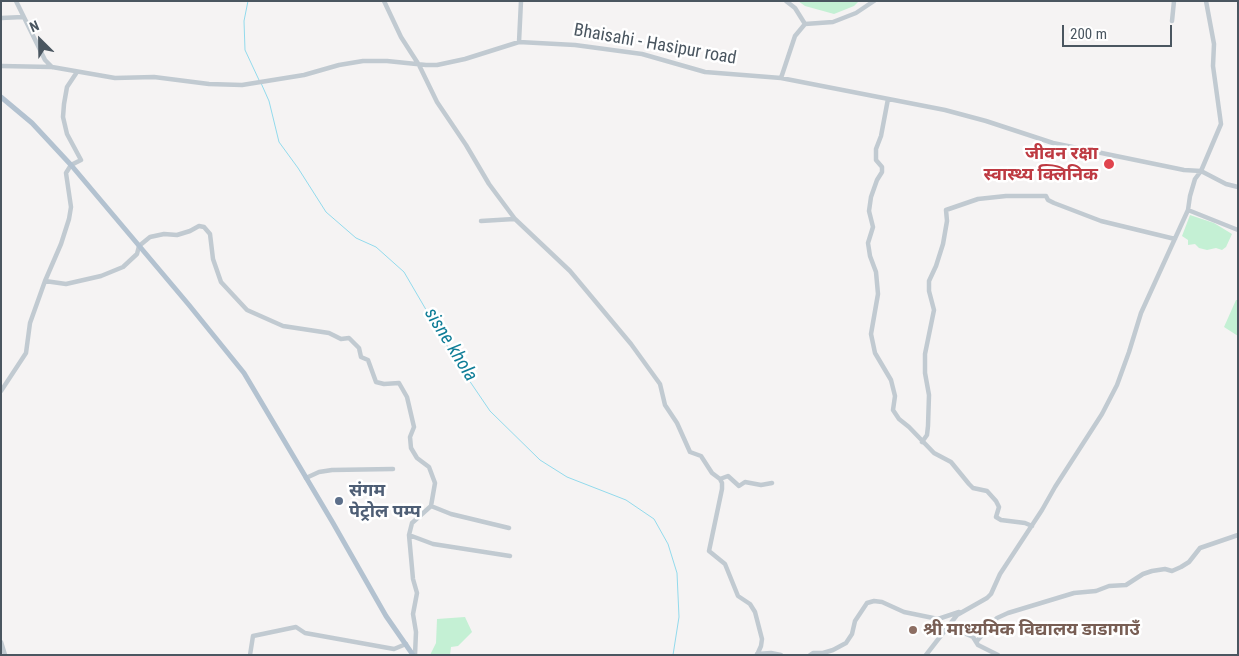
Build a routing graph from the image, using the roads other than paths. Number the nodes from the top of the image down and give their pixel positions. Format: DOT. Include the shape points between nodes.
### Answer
graph roads {
  1 [pos="16,1"];
  2 [pos="384,1"];
  3 [pos="521,1"];
  4 [pos="786,1"];
  5 [pos="874,1"];
  6 [pos="1174,1"];
  7 [pos="1206,1"];
  8 [pos="23,17"];
  9 [pos="1,18"];
  10 [pos="1172,21"];
  11 [pos="805,24"];
  12 [pos="519,42"];
  13 [pos="419,65"];
  14 [pos="1,66"];
  15 [pos="52,67"];
  16 [pos="77,72"];
  17 [pos="781,78"];
  18 [pos="1,97"];
  19 [pos="888,99"];
  20 [pos="71,165"];
  21 [pos="1201,171"];
  22 [pos="1238,187"];
  23 [pos="1188,210"];
  24 [pos="515,219"];
  25 [pos="481,221"];
  26 [pos="1238,230"];
  27 [pos="1176,239"];
  28 [pos="140,246"];
  29 [pos="45,281"];
  30 [pos="1,391"];
  31 [pos="922,442"];
  32 [pos="393,469"];
  33 [pos="306,478"];
  34 [pos="720,480"];
  35 [pos="772,484"];
  36 [pos="431,506"];
  37 [pos="1032,526"];
  38 [pos="509,528"];
  39 [pos="1238,535"];
  40 [pos="409,536"];
  41 [pos="510,556"];
  42 [pos="965,610"];
  43 [pos="948,626"];
  44 [pos="1,642"];
  45 [pos="976,642"];
  46 [pos="406,644"];
  47 [pos="757,654"];
  48 [pos="6,655"];
  49 [pos="250,655"];
  50 [pos="414,655"];
  51 [pos="781,655"];
  52 [pos="810,655"];
  53 [pos="926,655"];
  54 [pos="998,655"];
  1 -- 8 [label="street"];
  2 -- 13 [label="street" via="401,38"];
  3 -- 12 [label="street"];
  4 -- 11 [label="street"];
  5 -- 11 [label="street" via="856,14 833,22"];
  6 -- 10 [label="street"];
  7 -- 21 [label="street" via="1214,44 1213,66 1221,124"];
  8 -- 9 [label="street"];
  8 -- 15 [label="street" via="45,60"];
  11 -- 17 [label="street" via="795,36"];
  12 -- 13 [label="street, Bhaisahi - Hasipur road" via="458,61"];
  12 -- 17 [label="street, Bhaisahi - Hasipur road" via="607,49 642,54 705,72"];
  13 -- 16 [label="street, Bhaisahi - Hasipur road" via="363,61 242,85 154,77 115,78"];
  13 -- 24 [label="street" via="437,102"];
  14 -- 15 [label="street, Bhaisahi - Hasipur road"];
  15 -- 16 [label="street, Bhaisahi - Hasipur road"];
  16 -- 20 [label="street" via="67,87 63,117 67,134 81,160"];
  17 -- 19 [label="street, Bhaisahi - Hasipur road"];
  18 -- 20 [label="main road" via="32,123"];
  19 -- 21 [label="street, Bhaisahi - Hasipur road" via="966,115 1042,140 1089,151"];
  19 -- 31 [label="street" via="876,149 876,160 882,172 869,212 873,227 868,242 878,294 871,334 875,353 891,380 895,396 893,410"];
  20 -- 28 [label="main road"];
  20 -- 29 [label="street" via="66,172 71,207 69,219"];
  21 -- 22 [label="street, Bhaisahi - Hasipur road"];
  21 -- 23 [label="street" via="1195,179"];
  23 -- 26 [label="street"];
  23 -- 27 [label="street"];
  24 -- 25 [label="street"];
  24 -- 34 [label="street" via="570,271 632,344 660,384 665,405 690,452 701,456"];
  27 -- 31 [label="street" via="1101,221 1054,203 1046,196 978,199 946,210 943,244 929,281 934,310 925,354 928,426"];
  27 -- 37 [label="street" via="1141,313 1109,401"];
  28 -- 29 [label="street" via="123,267 101,276 66,284"];
  28 -- 33 [label="main road" via="244,373"];
  28 -- 36 [label="street" via="150,237 176,235 204,227 210,234 221,282 248,310 283,326 329,333 355,342 361,357 368,360 376,382 399,383 407,398 414,427 410,437 411,448 429,468 435,483"];
  29 -- 30 [label="street" via="30,323 26,353"];
  31 -- 37 [label="street" via="951,462 973,488 986,491 999,507 996,517"];
  32 -- 33 [label="street" via="332,470"];
  33 -- 46 [label="main road" via="386,616"];
  34 -- 35 [label="street" via="728,476 739,486 745,482"];
  34 -- 47 [label="street" via="722,489 709,551 725,564 738,596 755,612 762,639"];
  36 -- 38 [label="street"];
  36 -- 40 [label="street" via="412,523"];
  37 -- 42 [label="street" via="1000,574 991,594"];
  39 -- 45 [label="street" via="1200,548 1189,562 1172,571 1152,571 1126,585 1074,593 1008,613 997,618"];
  40 -- 41 [label="street" via="433,544"];
  40 -- 50 [label="street" via="417,594 412,614 416,632"];
  42 -- 43 [label="street"];
  42 -- 52 [label="street" via="938,619 904,612 882,602 867,603 846,643 834,650"];
  43 -- 45 [label="street" via="973,637"];
  43 -- 53 [label="street"];
  44 -- 48 [label="street"];
  45 -- 54 [label="street"];
  46 -- 49 [label="street" via="394,649 305,633 296,627 253,636"];
  46 -- 50 [label="main road"];
  47 -- 51 [label="street"];
}
